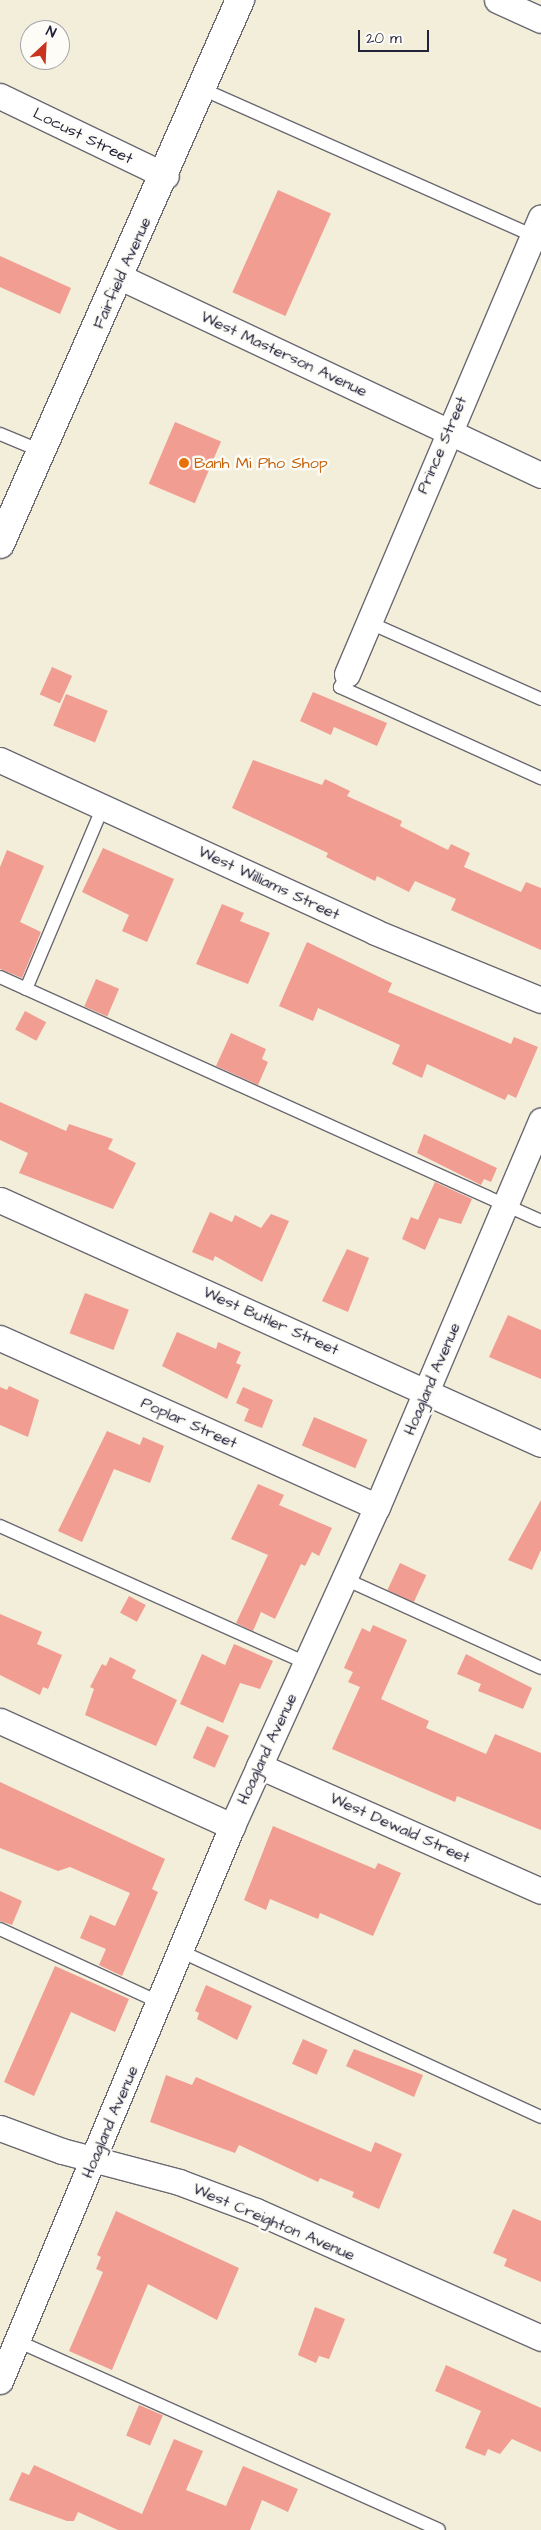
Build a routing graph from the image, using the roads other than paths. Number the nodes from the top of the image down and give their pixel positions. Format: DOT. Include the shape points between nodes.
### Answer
graph roads {
  1 [pos="240,0"];
  2 [pos="497,0"];
  3 [pos="541,20"];
  4 [pos="202,88"];
  5 [pos="0,96"];
  6 [pos="166,176"];
  7 [pos="538,231"];
  8 [pos="120,277"];
  9 [pos="447,432"];
  10 [pos="0,434"];
  11 [pos="41,451"];
  12 [pos="541,475"];
  13 [pos="3,530"];
  14 [pos="368,622"];
  15 [pos="346,674"];
  16 [pos="541,700"];
  17 [pos="0,760"];
  18 [pos="541,778"];
  19 [pos="103,807"];
  20 [pos="0,977"];
  21 [pos="26,989"];
  22 [pos="541,1000"];
  23 [pos="541,1120"];
  24 [pos="0,1200"];
  25 [pos="505,1205"];
  26 [pos="541,1222"];
  27 [pos="0,1338"];
  28 [pos="426,1391"];
  29 [pos="541,1444"];
  30 [pos="377,1508"];
  31 [pos="0,1526"];
  32 [pos="344,1579"];
  33 [pos="306,1663"];
  34 [pos="541,1668"];
  35 [pos="0,1721"];
  36 [pos="259,1766"];
  37 [pos="232,1826"];
  38 [pos="541,1891"];
  39 [pos="0,1929"];
  40 [pos="180,1951"];
  41 [pos="159,2002"];
  42 [pos="541,2117"];
  43 [pos="0,2128"];
  44 [pos="96,2157"];
  45 [pos="541,2338"];
  46 [pos="17,2341"];
  47 [pos="1,2378"];
  48 [pos="437,2530"];
  1 -- 4 [label="main road, Fairfield Avenue"];
  2 -- 3 [label="street"];
  4 -- 6 [label="main road, Fairfield Avenue"];
  4 -- 7 [label="lane"];
  5 -- 6 [label="street, Locust Street"];
  6 -- 8 [label="main road, Fairfield Avenue"];
  7 -- 9 [label="street, Prince Street"];
  8 -- 9 [label="street, West Masterson Avenue"];
  8 -- 11 [label="main road, Fairfield Avenue"];
  9 -- 12 [label="street, West Masterson Avenue"];
  9 -- 14 [label="street, Prince Street"];
  10 -- 11 [label="lane"];
  11 -- 13 [label="main road, Fairfield Avenue"];
  14 -- 15 [label="street, Prince Street"];
  14 -- 16 [label="lane"];
  15 -- 18 [label="lane" via="340,687"];
  17 -- 19 [label="street, West Williams Street"];
  19 -- 21 [label="lane"];
  19 -- 22 [label="street, West Williams Street" via="305,899"];
  20 -- 21 [label="lane"];
  21 -- 25 [label="lane"];
  23 -- 25 [label="street, Hoagland Avenue"];
  24 -- 28 [label="street, West Butler Street"];
  25 -- 26 [label="lane"];
  25 -- 28 [label="street, Hoagland Avenue"];
  27 -- 30 [label="street, Poplar Street"];
  28 -- 29 [label="street, West Butler Street"];
  28 -- 30 [label="street, Hoagland Avenue"];
  30 -- 32 [label="street, Hoagland Avenue"];
  31 -- 33 [label="lane"];
  32 -- 33 [label="street, Hoagland Avenue"];
  32 -- 34 [label="lane"];
  33 -- 36 [label="street, Hoagland Avenue"];
  35 -- 37 [label="street"];
  36 -- 37 [label="street, Hoagland Avenue"];
  36 -- 38 [label="street, West Dewald Street"];
  37 -- 40 [label="street, Hoagland Avenue"];
  39 -- 41 [label="lane"];
  40 -- 41 [label="street, Hoagland Avenue"];
  40 -- 42 [label="lane"];
  41 -- 44 [label="street, Hoagland Avenue"];
  43 -- 44 [label="street, West Creighton Avenue" via="62,2151"];
  44 -- 45 [label="street, West Creighton Avenue" via="256,2211"];
  44 -- 46 [label="street, Hoagland Avenue"];
  46 -- 47 [label="street, Hoagland Avenue"];
  46 -- 48 [label="lane"];
}
